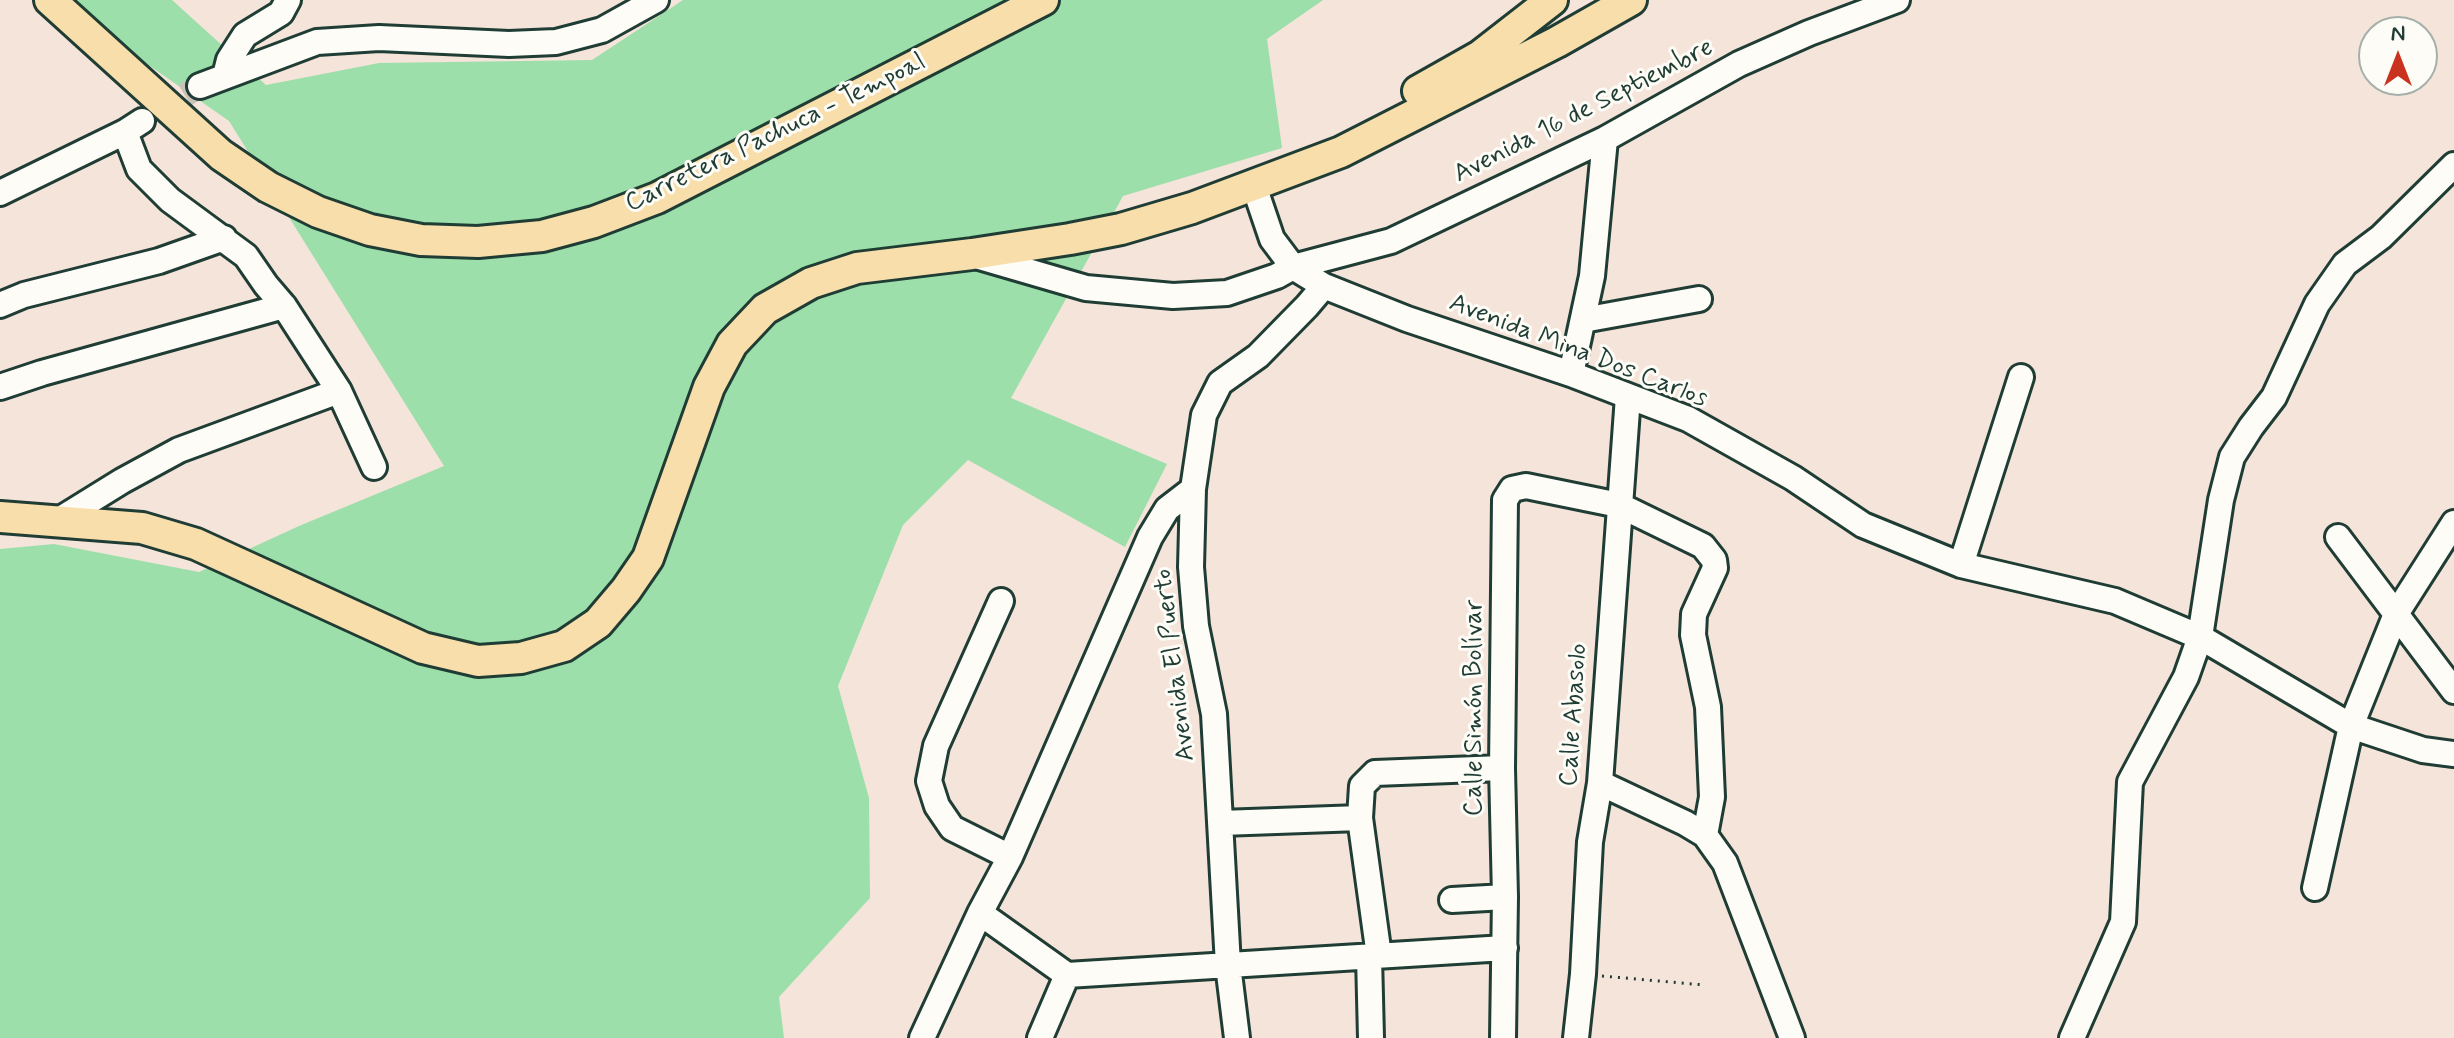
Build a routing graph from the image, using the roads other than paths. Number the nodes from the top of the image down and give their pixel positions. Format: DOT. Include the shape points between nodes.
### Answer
graph roads {
  1 [pos="50,0"];
  2 [pos="288,0"];
  3 [pos="656,0"];
  4 [pos="1043,0"];
  5 [pos="1552,0"];
  6 [pos="1631,0"];
  7 [pos="1897,0"];
  8 [pos="225,76"];
  9 [pos="200,86"];
  10 [pos="1605,139"];
  11 [pos="1341,152"];
  12 [pos="2454,165"];
  13 [pos="1254,186"];
  14 [pos="0,193"];
  15 [pos="224,238"];
  16 [pos="972,254"];
  17 [pos="1293,267"];
  18 [pos="1324,286"];
  19 [pos="1699,299"];
  20 [pos="0,305"];
  21 [pos="284,306"];
  22 [pos="1583,320"];
  23 [pos="1571,374"];
  24 [pos="2021,377"];
  25 [pos="0,387"];
  26 [pos="339,391"];
  27 [pos="1628,396"];
  28 [pos="374,467"];
  29 [pos="1193,489"];
  30 [pos="1619,505"];
  31 [pos="0,517"];
  32 [pos="59,520"];
  33 [pos="2451,533"];
  34 [pos="2338,537"];
  35 [pos="1961,565"];
  36 [pos="1001,601"];
  37 [pos="2396,614"];
  38 [pos="2200,637"];
  39 [pos="2454,691"];
  40 [pos="2351,726"];
  41 [pos="2454,754"];
  42 [pos="1502,768"];
  43 [pos="1600,783"];
  44 [pos="1360,818"];
  45 [pos="1221,823"];
  46 [pos="1705,835"];
  47 [pos="1010,857"];
  48 [pos="2315,888"];
  49 [pos="1505,897"];
  50 [pos="1452,900"];
  51 [pos="980,913"];
  52 [pos="1505,948"];
  53 [pos="1374,956"];
  54 [pos="1228,965"];
  55 [pos="1067,975"];
  56 [pos="922,1038"];
  57 [pos="1040,1038"];
  58 [pos="1237,1038"];
  59 [pos="1371,1038"];
  60 [pos="1503,1038"];
  61 [pos="1576,1038"];
  62 [pos="1792,1038"];
  63 [pos="2072,1038"];
  1 -- 4 [label="main road, Carretera Pachuca - Tempoal" via="221,155 268,187 370,230 421,240 478,242 542,236 657,198"];
  2 -- 8 [label="street" via="281,13 245,35"];
  3 -- 8 [label="street" via="602,30 556,42 317,42"];
  5 -- 11 [label="main road" via="1480,56 1384,111"];
  6 -- 11 [label="main road"];
  7 -- 10 [label="street, Avenida 16 de Septiembre" via="1739,64"];
  8 -- 9 [label="street"];
  10 -- 17 [label="street, Avenida 16 de Septiembre" via="1391,241"];
  10 -- 22 [label="street"];
  11 -- 13 [label="main road"];
  12 -- 38 [label="street" via="2381,237 2345,264 2317,304 2274,397 2232,457"];
  13 -- 16 [label="main road" via="1121,229"];
  13 -- 17 [label="street, Avenida Mina Dos Carlos" via="1272,239"];
  14 -- 15 [label="street" via="134,126 139,169 170,200"];
  15 -- 20 [label="street"];
  15 -- 21 [label="street" via="246,256"];
  16 -- 17 [label="street" via="1086,288 1173,296 1227,293"];
  16 -- 32 [label="main road" via="857,268 811,283 765,309 732,344 709,387 648,558 598,623 564,646 521,658 478,661 423,648 196,544 142,528"];
  17 -- 18 [label="street, Avenida Mina Dos Carlos"];
  18 -- 23 [label="street, Avenida Mina Dos Carlos"];
  18 -- 29 [label="street, Avenida El Puerto" via="1258,356 1220,383 1204,415"];
  19 -- 22 [label="street"];
  21 -- 25 [label="street"];
  21 -- 26 [label="street"];
  22 -- 23 [label="street"];
  23 -- 27 [label="street, Avenida Mina Dos Carlos"];
  24 -- 35 [label="street"];
  26 -- 28 [label="street"];
  26 -- 32 [label="street" via="179,450"];
  27 -- 30 [label="street, Calle Abasolo"];
  27 -- 35 [label="street, Avenida Mina Dos Carlos" via="1688,419 1863,525"];
  29 -- 45 [label="street, Avenida El Puerto" via="1193,596 1214,714"];
  29 -- 47 [label="street" via="1167,509 1150,537"];
  30 -- 42 [label="street, Calle Simón Bolívar" via="1526,486 1512,489 1505,500"];
  30 -- 43 [label="street, Calle Abasolo"];
  30 -- 46 [label="street" via="1703,546 1714,560 1694,614 1693,635 1708,707 1712,797"];
  31 -- 32 [label="main road"];
  33 -- 37 [label="street"];
  34 -- 37 [label="street"];
  35 -- 38 [label="street, Avenida Mina Dos Carlos" via="2115,601"];
  36 -- 47 [label="street" via="936,746 929,781 952,828"];
  37 -- 39 [label="street"];
  37 -- 40 [label="street"];
  38 -- 40 [label="street, Avenida Mina Dos Carlos"];
  38 -- 63 [label="street" via="2186,677 2130,782 2123,922"];
  40 -- 41 [label="street, Avenida Mina Dos Carlos" via="2423,750"];
  40 -- 48 [label="street"];
  42 -- 44 [label="street" via="1375,773 1362,786"];
  42 -- 49 [label="street, Calle Simón Bolívar"];
  43 -- 46 [label="street"];
  43 -- 61 [label="street, Calle Abasolo" via="1590,842"];
  44 -- 45 [label="street"];
  44 -- 53 [label="street"];
  45 -- 54 [label="street, Avenida El Puerto"];
  46 -- 62 [label="street" via="1725,863"];
  47 -- 51 [label="street"];
  49 -- 50 [label="street"];
  49 -- 52 [label="street, Calle Simón Bolívar"];
  51 -- 55 [label="street"];
  51 -- 56 [label="street"];
  52 -- 53 [label="street"];
  52 -- 60 [label="street, Calle Simón Bolívar"];
  53 -- 54 [label="street"];
  53 -- 59 [label="street"];
  54 -- 55 [label="street"];
  54 -- 58 [label="street, Avenida El Puerto"];
  55 -- 57 [label="street"];
}
